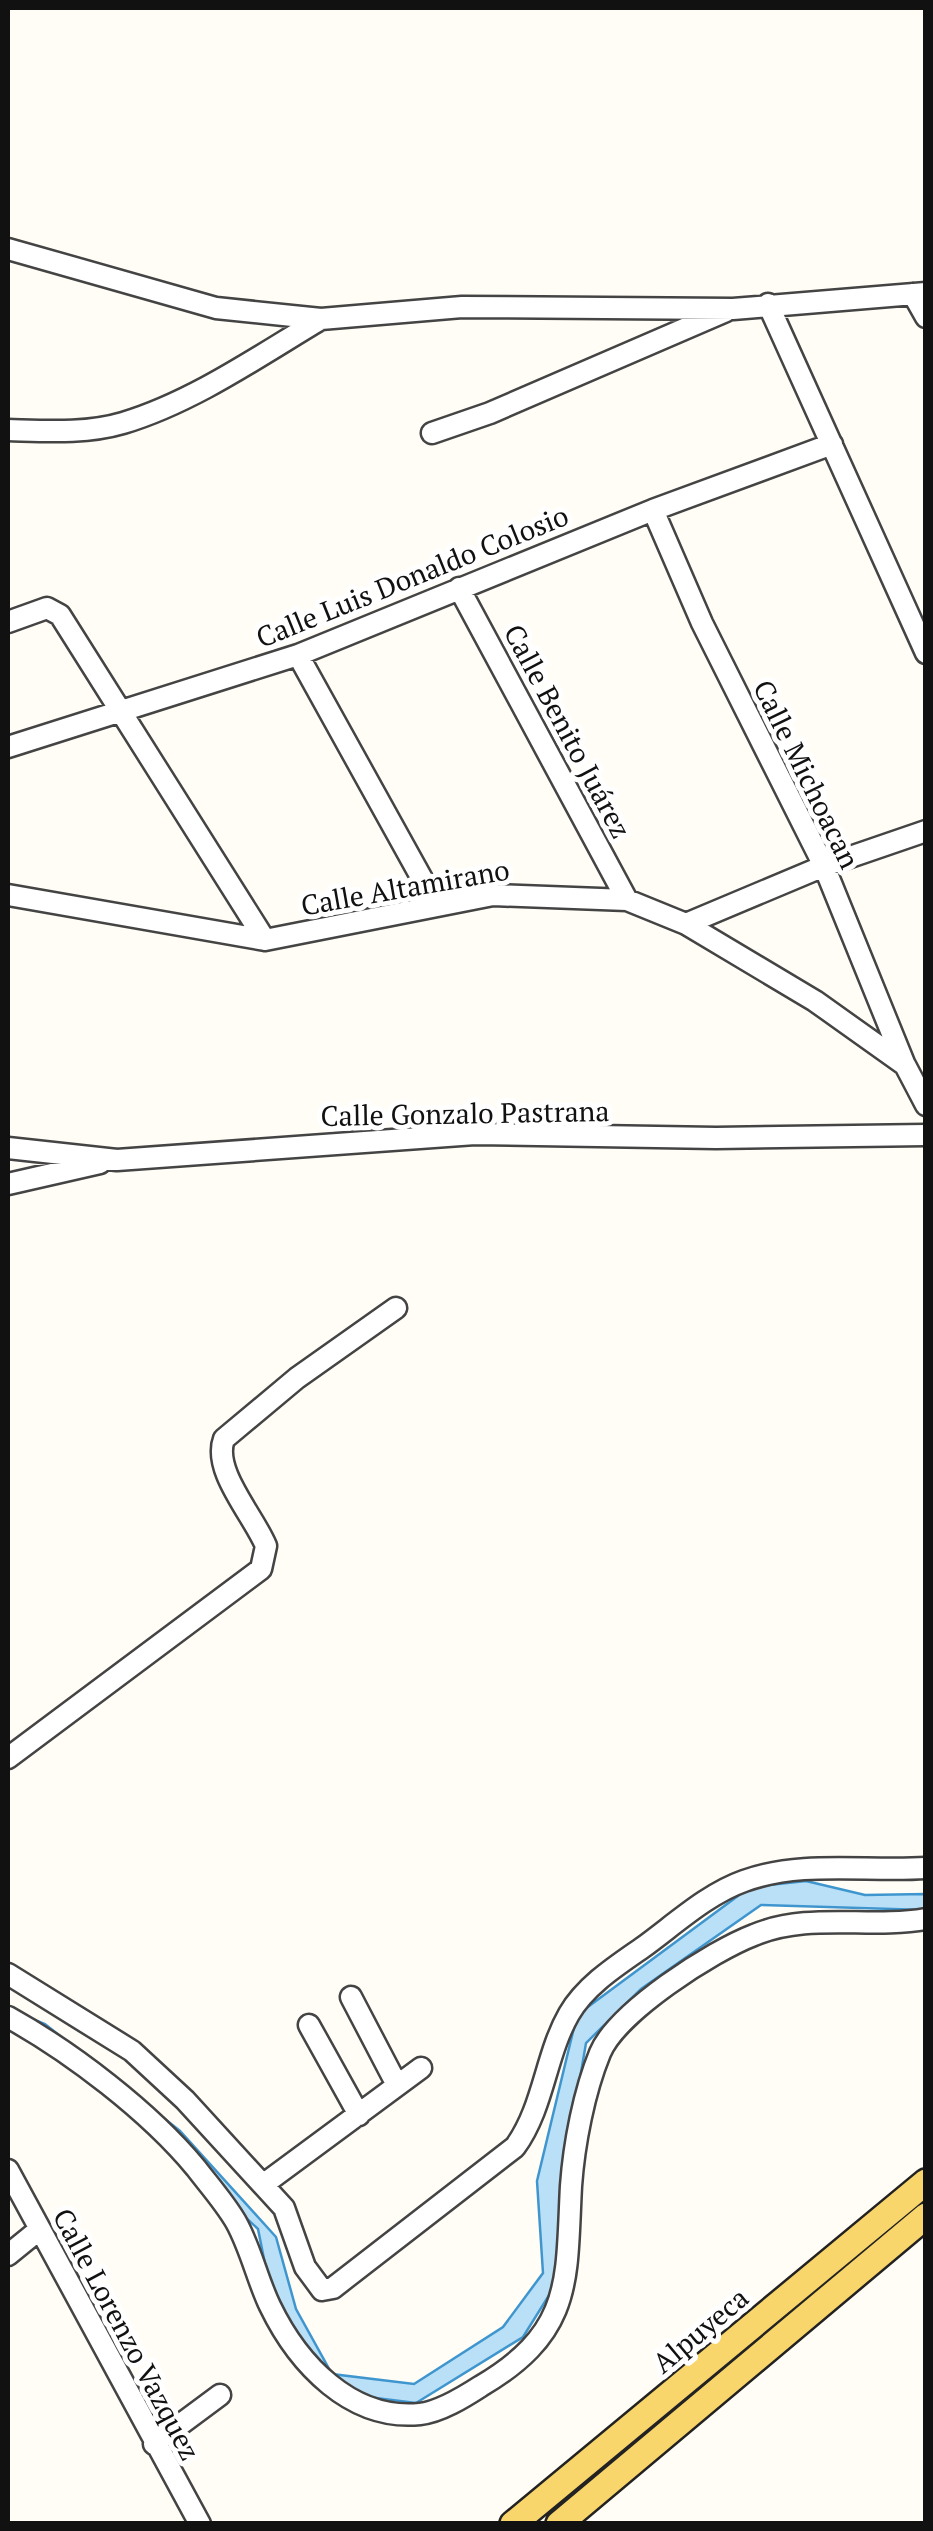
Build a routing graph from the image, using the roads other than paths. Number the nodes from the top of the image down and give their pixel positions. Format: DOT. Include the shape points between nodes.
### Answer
graph roads {
  1 [pos="8,249"];
  2 [pos="919,294"];
  3 [pos="768,304"];
  4 [pos="733,308"];
  5 [pos="926,317"];
  6 [pos="322,320"];
  7 [pos="8,430"];
  8 [pos="432,433"];
  9 [pos="832,444"];
  10 [pos="652,510"];
  11 [pos="459,588"];
  12 [pos="18,618"];
  13 [pos="926,653"];
  14 [pos="298,654"];
  15 [pos="120,711"];
  16 [pos="8,747"];
  17 [pos="926,831"];
  18 [pos="824,866"];
  19 [pos="8,895"];
  20 [pos="628,900"];
  21 [pos="436,904"];
  22 [pos="686,924"];
  23 [pos="265,940"];
  24 [pos="905,1065"];
  25 [pos="926,1105"];
  26 [pos="926,1135"];
  27 [pos="8,1148"];
  28 [pos="117,1160"];
  29 [pos="8,1184"];
  30 [pos="396,1308"];
  31 [pos="8,1758"];
  32 [pos="926,1868"];
  33 [pos="926,1919"];
  34 [pos="8,1974"];
  35 [pos="351,1997"];
  36 [pos="8,2017"];
  37 [pos="310,2026"];
  38 [pos="421,2068"];
  39 [pos="397,2085"];
  40 [pos="360,2115"];
  41 [pos="8,2170"];
  42 [pos="926,2182"];
  43 [pos="264,2184"];
  44 [pos="926,2216"];
  45 [pos="40,2229"];
  46 [pos="8,2255"];
  47 [pos="220,2395"];
  48 [pos="154,2444"];
  49 [pos="200,2524"];
  50 [pos="513,2524"];
  51 [pos="559,2524"];
  1 -- 6 [label="street" via="216,308"];
  2 -- 3 [label="street"];
  2 -- 5 [label="street"];
  3 -- 4 [label="street"];
  3 -- 9 [label="street"];
  4 -- 6 [label="street" via="462,307"];
  4 -- 8 [label="street"];
  6 -- 7 [label="street" via="226,376 124,423"];
  9 -- 10 [label="street, Calle Luis Donaldo Colosio"];
  9 -- 13 [label="street"];
  10 -- 11 [label="street, Calle Luis Donaldo Colosio"];
  10 -- 18 [label="street, Calle Michoacan"];
  11 -- 14 [label="street, Calle Luis Donaldo Colosio"];
  11 -- 20 [label="street, Calle Benito Juárez"];
  12 -- 15 [label="street" via="47,608 60,616"];
  14 -- 15 [label="street, Calle Luis Donaldo Colosio"];
  14 -- 21 [label="street"];
  15 -- 16 [label="street, Calle Luis Donaldo Colosio"];
  15 -- 23 [label="street"];
  17 -- 18 [label="street"];
  18 -- 22 [label="street"];
  18 -- 24 [label="street, Calle Michoacan"];
  19 -- 23 [label="street, Calle Altamirano"];
  20 -- 21 [label="street, Calle Altamirano" via="520,894"];
  20 -- 22 [label="street, Calle Altamirano"];
  21 -- 23 [label="street, Calle Altamirano"];
  22 -- 24 [label="street, Calle Altamirano" via="815,1000"];
  24 -- 25 [label="street, Calle Altamirano"];
  26 -- 28 [label="street, Calle Gonzalo Pastrana" via="475,1134"];
  27 -- 28 [label="street, Calle Gonzalo Pastrana"];
  28 -- 29 [label="street"];
  30 -- 31 [label="street" via="224,1438 223,1464 266,1546 261,1569"];
  32 -- 43 [label="street" via="843,1867 763,1876 700,1907 585,1992 558,2037 515,2147 333,2288 322,2290 313,2282 294,2228"];
  33 -- 36 [label="street" via="776,1926 711,1959 625,2020 600,2053 593,2078 571,2183 566,2285 550,2325 501,2375 423,2414 366,2407 326,2384 271,2308 234,2220 194,2165 80,2065"];
  34 -- 43 [label="street" via="132,2051"];
  35 -- 39 [label="street"];
  37 -- 40 [label="street"];
  38 -- 39 [label="street"];
  39 -- 40 [label="street"];
  40 -- 43 [label="street"];
  41 -- 45 [label="street, Calle Lorenzo Vazquez"];
  42 -- 50 [label="main road, Alpuyeca"];
  44 -- 51 [label="main road, Alpuyeca"];
  45 -- 46 [label="street"];
  45 -- 48 [label="street, Calle Lorenzo Vazquez"];
  47 -- 48 [label="street"];
  48 -- 49 [label="street, Calle Lorenzo Vazquez"];
}
